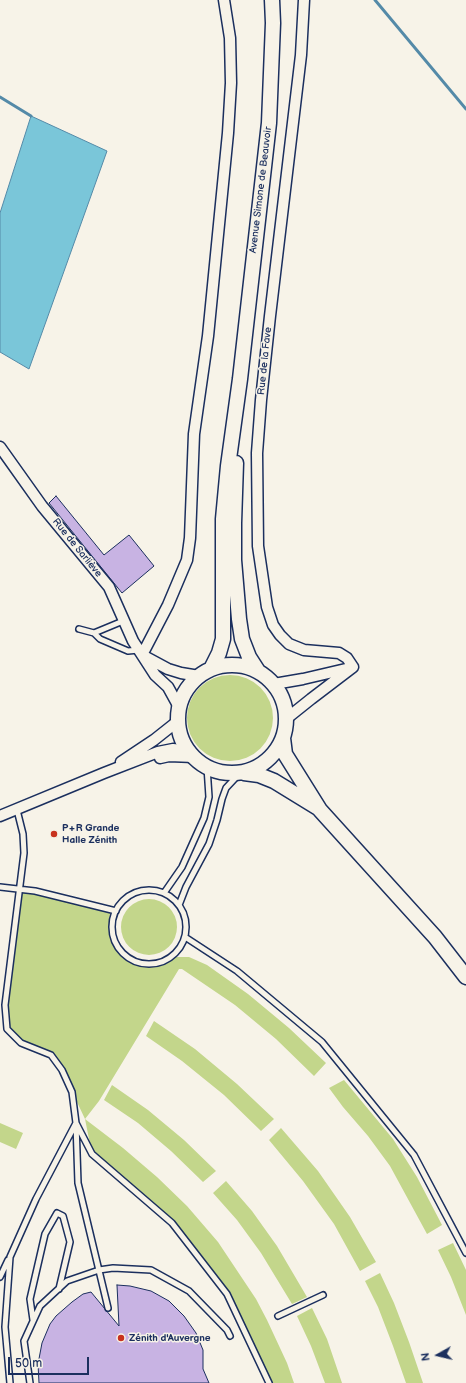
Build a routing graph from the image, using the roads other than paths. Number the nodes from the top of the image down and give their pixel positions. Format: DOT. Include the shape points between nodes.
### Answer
graph roads {
  1 [pos="224,0"];
  2 [pos="272,0"];
  3 [pos="304,0"];
  4 [pos="240,379"];
  5 [pos="0,447"];
  6 [pos="123,621"];
  7 [pos="79,629"];
  8 [pos="94,633"];
  9 [pos="141,652"];
  10 [pos="354,667"];
  11 [pos="214,668"];
  12 [pos="258,671"];
  13 [pos="199,676"];
  14 [pos="274,684"];
  15 [pos="179,707"];
  16 [pos="286,719"];
  17 [pos="178,721"];
  18 [pos="283,738"];
  19 [pos="192,754"];
  20 [pos="206,767"];
  21 [pos="104,773"];
  22 [pos="240,773"];
  23 [pos="17,810"];
  24 [pos="320,810"];
  25 [pos="0,816"];
  26 [pos="0,887"];
  27 [pos="19,889"];
  28 [pos="164,893"];
  29 [pos="179,905"];
  30 [pos="116,911"];
  31 [pos="185,937"];
  32 [pos="466,977"];
  33 [pos="76,1123"];
  34 [pos="466,1253"];
  35 [pos="10,1257"];
  36 [pos="99,1270"];
  37 [pos="0,1277"];
  38 [pos="59,1289"];
  39 [pos="323,1295"];
  40 [pos="108,1308"];
  41 [pos="278,1316"];
  42 [pos="33,1321"];
  43 [pos="230,1336"];
  44 [pos="10,1383"];
  45 [pos="30,1383"];
  46 [pos="269,1383"];
  1 -- 9 [label="street" via="230,38 228,133 208,336 194,434 190,538 187,560 168,604"];
  2 -- 4 [label="main road, Avenue Simone de Beauvoir" via="269,123"];
  3 -- 10 [label="street, Rue de la Fave" via="301,55 261,400 257,453 258,546 267,607 273,625 280,635 290,644 304,650 339,653"];
  4 -- 11 [label="main road" via="226,482 230,490 228,638"];
  4 -- 12 [label="main road" via="234,560 242,639"];
  5 -- 6 [label="street, Rue de Sarliève" via="42,506 109,587"];
  6 -- 8 [label="lane"];
  6 -- 9 [label="street, Rue de Sarliève"];
  7 -- 8 [label="lane"];
  8 -- 9 [label="lane" via="100,639 117,647"];
  9 -- 13 [label="street" via="168,669"];
  9 -- 15 [label="street, Rue de Sarliève" via="155,675 168,687"];
  10 -- 14 [label="street"];
  10 -- 16 [label="street"];
  11 -- 12 [label="main road" via="231,665 245,666"];
  11 -- 13 [label="main road"];
  12 -- 14 [label="main road"];
  13 -- 15 [label="main road" via="186,690"];
  14 -- 16 [label="main road" via="283,700"];
  15 -- 17 [label="main road"];
  16 -- 18 [label="main road"];
  17 -- 19 [label="main road" via="182,739"];
  17 -- 21 [label="street"];
  18 -- 22 [label="main road" via="266,762"];
  18 -- 24 [label="main road" via="285,754"];
  19 -- 20 [label="main road"];
  19 -- 21 [label="street" via="173,749 158,752"];
  20 -- 22 [label="main road" via="223,773"];
  20 -- 28 [label="lane" via="209,797 204,818 182,867"];
  21 -- 23 [label="street"];
  22 -- 24 [label="main road" via="259,775 274,781"];
  22 -- 29 [label="lane" via="226,788 209,844"];
  23 -- 25 [label="street"];
  23 -- 27 [label="lane" via="23,834 24,853"];
  24 -- 32 [label="main road" via="435,937"];
  26 -- 27 [label="lane"];
  27 -- 30 [label="lane"];
  27 -- 33 [label="lane" via="5,1005 7,1029 21,1043 51,1055 55,1060 72,1092"];
  28 -- 29 [label="lane"];
  28 -- 30 [label="lane" via="141,890 122,901"];
  29 -- 31 [label="lane" via="184,915"];
  30 -- 31 [label="lane" via="112,922 112,935 125,956 136,962 148,965 171,958 180,949"];
  31 -- 34 [label="lane" via="237,971 322,1042 414,1155"];
  33 -- 35 [label="lane" via="36,1199"];
  33 -- 36 [label="lane" via="78,1183"];
  33 -- 46 [label="lane" via="92,1154 172,1223 227,1294"];
  35 -- 37 [label="lane"];
  35 -- 44 [label="lane" via="5,1328"];
  36 -- 38 [label="lane" via="67,1281"];
  36 -- 40 [label="lane"];
  36 -- 43 [label="lane" via="150,1270 189,1291"];
  38 -- 42 [label="lane" via="40,1306"];
  38 -- 42 [label="lane" via="70,1242 63,1216 57,1213 45,1234 30,1299"];
  39 -- 41 [label="lane"];
  42 -- 45 [label="lane" via="24,1341"];
}
